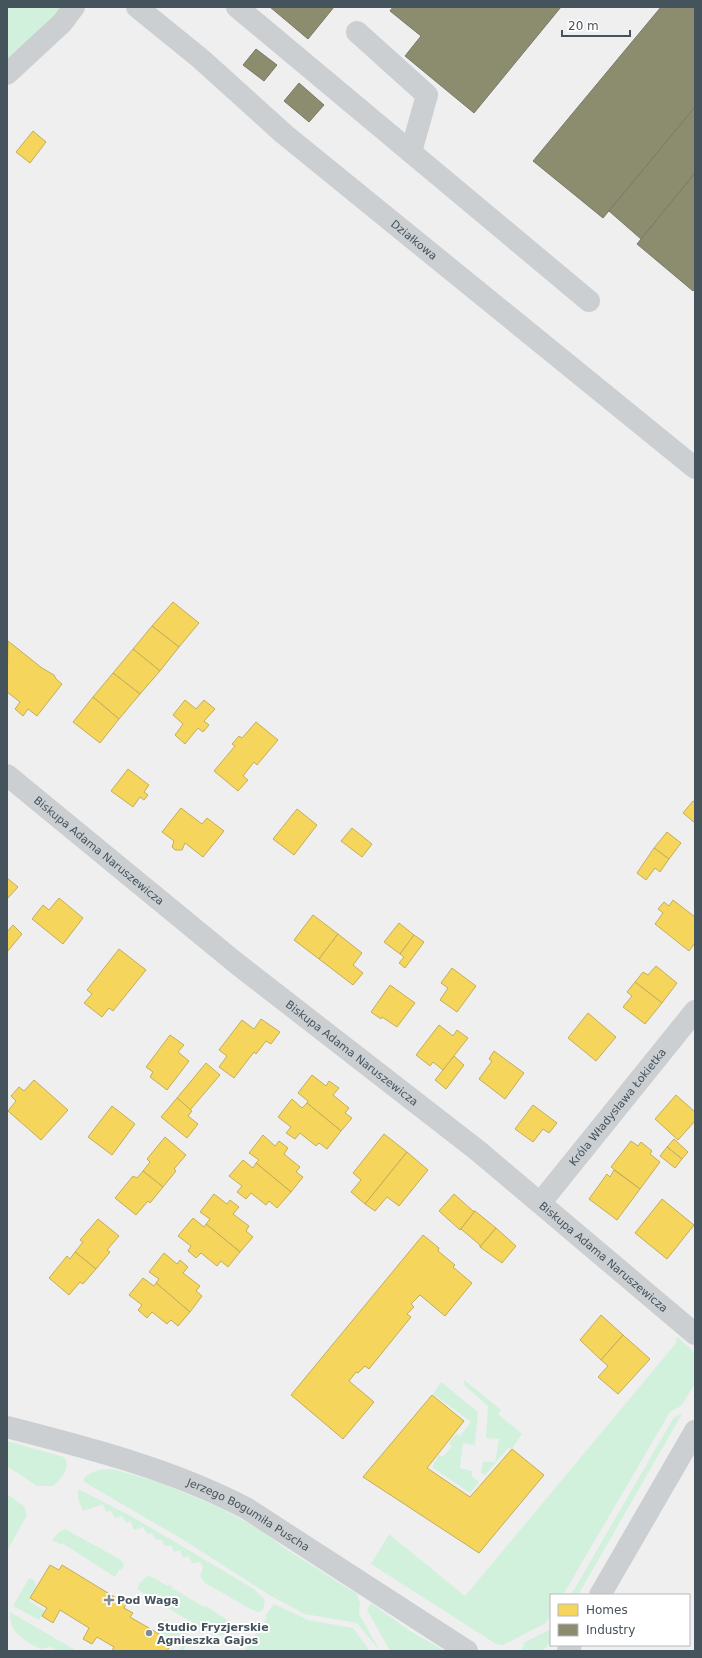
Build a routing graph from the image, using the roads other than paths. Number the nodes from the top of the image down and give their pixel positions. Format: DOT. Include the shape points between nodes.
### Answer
graph roads {
  1 [pos="74,7"];
  2 [pos="137,7"];
  3 [pos="237,7"];
  4 [pos="357,32"];
  5 [pos="7,74"];
  6 [pos="411,152"];
  7 [pos="589,301"];
  8 [pos="695,468"];
  9 [pos="7,775"];
  10 [pos="695,1011"];
  11 [pos="541,1202"];
  12 [pos="695,1334"];
  13 [pos="7,1427"];
  14 [pos="695,1431"];
  15 [pos="601,1594"];
  16 [pos="467,1651"];
  1 -- 5 [label="street" via="62,23"];
  2 -- 8 [label="street, Działkowa" via="201,59 284,134"];
  3 -- 6 [label="street"];
  4 -- 6 [label="street" via="427,95"];
  6 -- 7 [label="street"];
  9 -- 11 [label="street, Biskupa Adama Naruszewicza" via="236,963"];
  10 -- 11 [label="street, Króla Władysława Łokietka"];
  11 -- 12 [label="street, Biskupa Adama Naruszewicza"];
  13 -- 16 [label="street, Jerzego Bogumiła Puscha" via="148,1466 225,1497"];
  14 -- 15 [label="street"];
}
